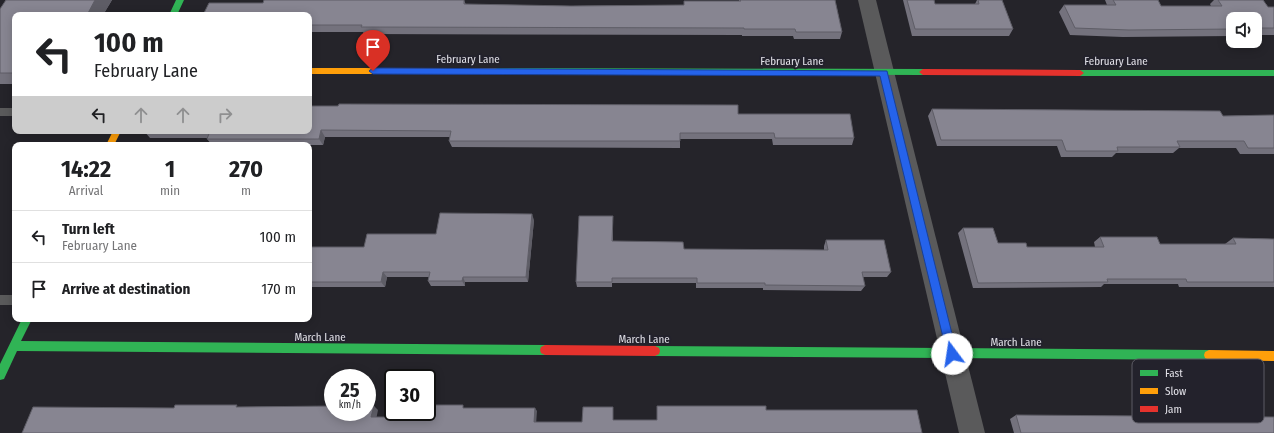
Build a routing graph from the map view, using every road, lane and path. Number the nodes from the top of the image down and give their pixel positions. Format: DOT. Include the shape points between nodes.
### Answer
graph roads {
  1 [pos="180,0"];
  2 [pos="867,0"];
  3 [pos="174,12"];
  4 [pos="312,71"];
  5 [pos="884,73"];
  6 [pos="1274,73"];
  7 [pos="0,112"];
  8 [pos="12,112"];
  9 [pos="0,300"];
  10 [pos="12,300"];
  11 [pos="26,322"];
  12 [pos="14,346"];
  13 [pos="952,354"];
  14 [pos="1274,356"];
  15 [pos="4,358"];
  16 [pos="0,375"];
  17 [pos="972,433"];
  1 -- 3 [label="street"];
  2 -- 5 [label="street"];
  4 -- 5 [label="street, February Lane"];
  5 -- 6 [label="street, February Lane"];
  5 -- 13 [label="street"];
  7 -- 8 [label="lane"];
  9 -- 10 [label="lane"];
  11 -- 12 [label="street"];
  12 -- 13 [label="street, March Lane"];
  12 -- 15 [label="street"];
  13 -- 14 [label="street, March Lane"];
  13 -- 17 [label="street"];
  15 -- 16 [label="street"];
}
